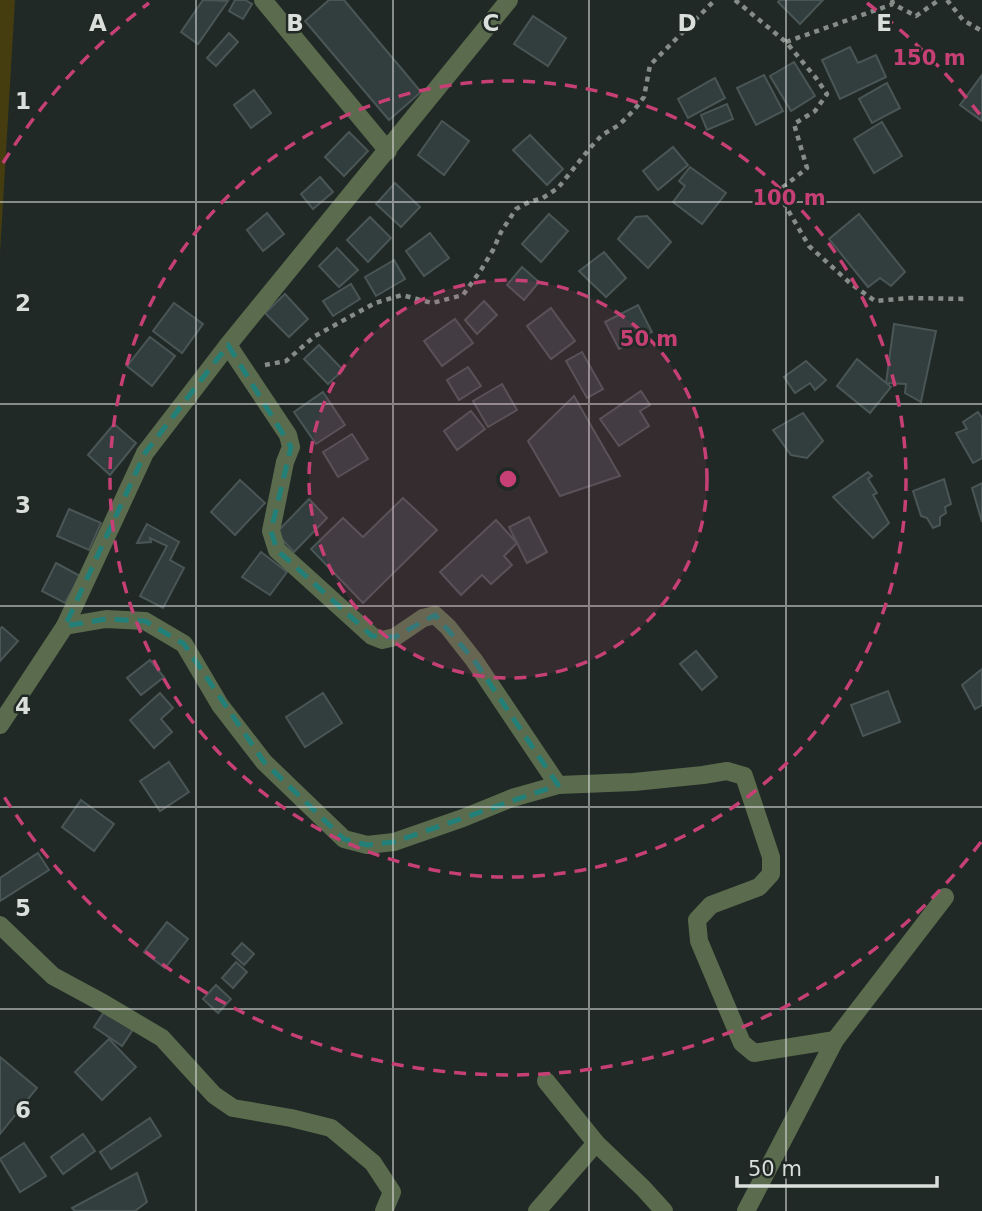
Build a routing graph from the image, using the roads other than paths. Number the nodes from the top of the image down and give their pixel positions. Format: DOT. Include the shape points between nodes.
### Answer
graph roads {
  1 [pos="263,0"];
  2 [pos="509,0"];
  3 [pos="388,151"];
  4 [pos="228,345"];
  5 [pos="65,626"];
  6 [pos="0,725"];
  7 [pos="558,785"];
  8 [pos="945,897"];
  9 [pos="0,925"];
  10 [pos="835,1040"];
  11 [pos="546,1081"];
  12 [pos="596,1143"];
  13 [pos="384,1211"];
  14 [pos="537,1211"];
  15 [pos="664,1211"];
  16 [pos="746,1211"];
  1 -- 3 [label="street"];
  2 -- 3 [label="street"];
  3 -- 4 [label="street"];
  4 -- 5 [label="street" via="145,453"];
  4 -- 7 [label="street" via="288,435 291,447 271,531 277,550 372,636 382,640 395,637 422,618 435,615 474,660"];
  5 -- 6 [label="street"];
  5 -- 7 [label="street" via="106,619 145,621 184,645 220,705 264,762 344,839 367,845 394,842"];
  7 -- 10 [label="street" via="727,771 744,776 771,857 771,874 759,887 711,905 697,920 699,941 742,1043 754,1053"];
  8 -- 10 [label="street"];
  9 -- 13 [label="street" via="53,976 162,1038 214,1095 233,1108 331,1128 373,1163 392,1192"];
  10 -- 16 [label="street"];
  11 -- 12 [label="street"];
  12 -- 14 [label="street"];
  12 -- 15 [label="street"];
}
